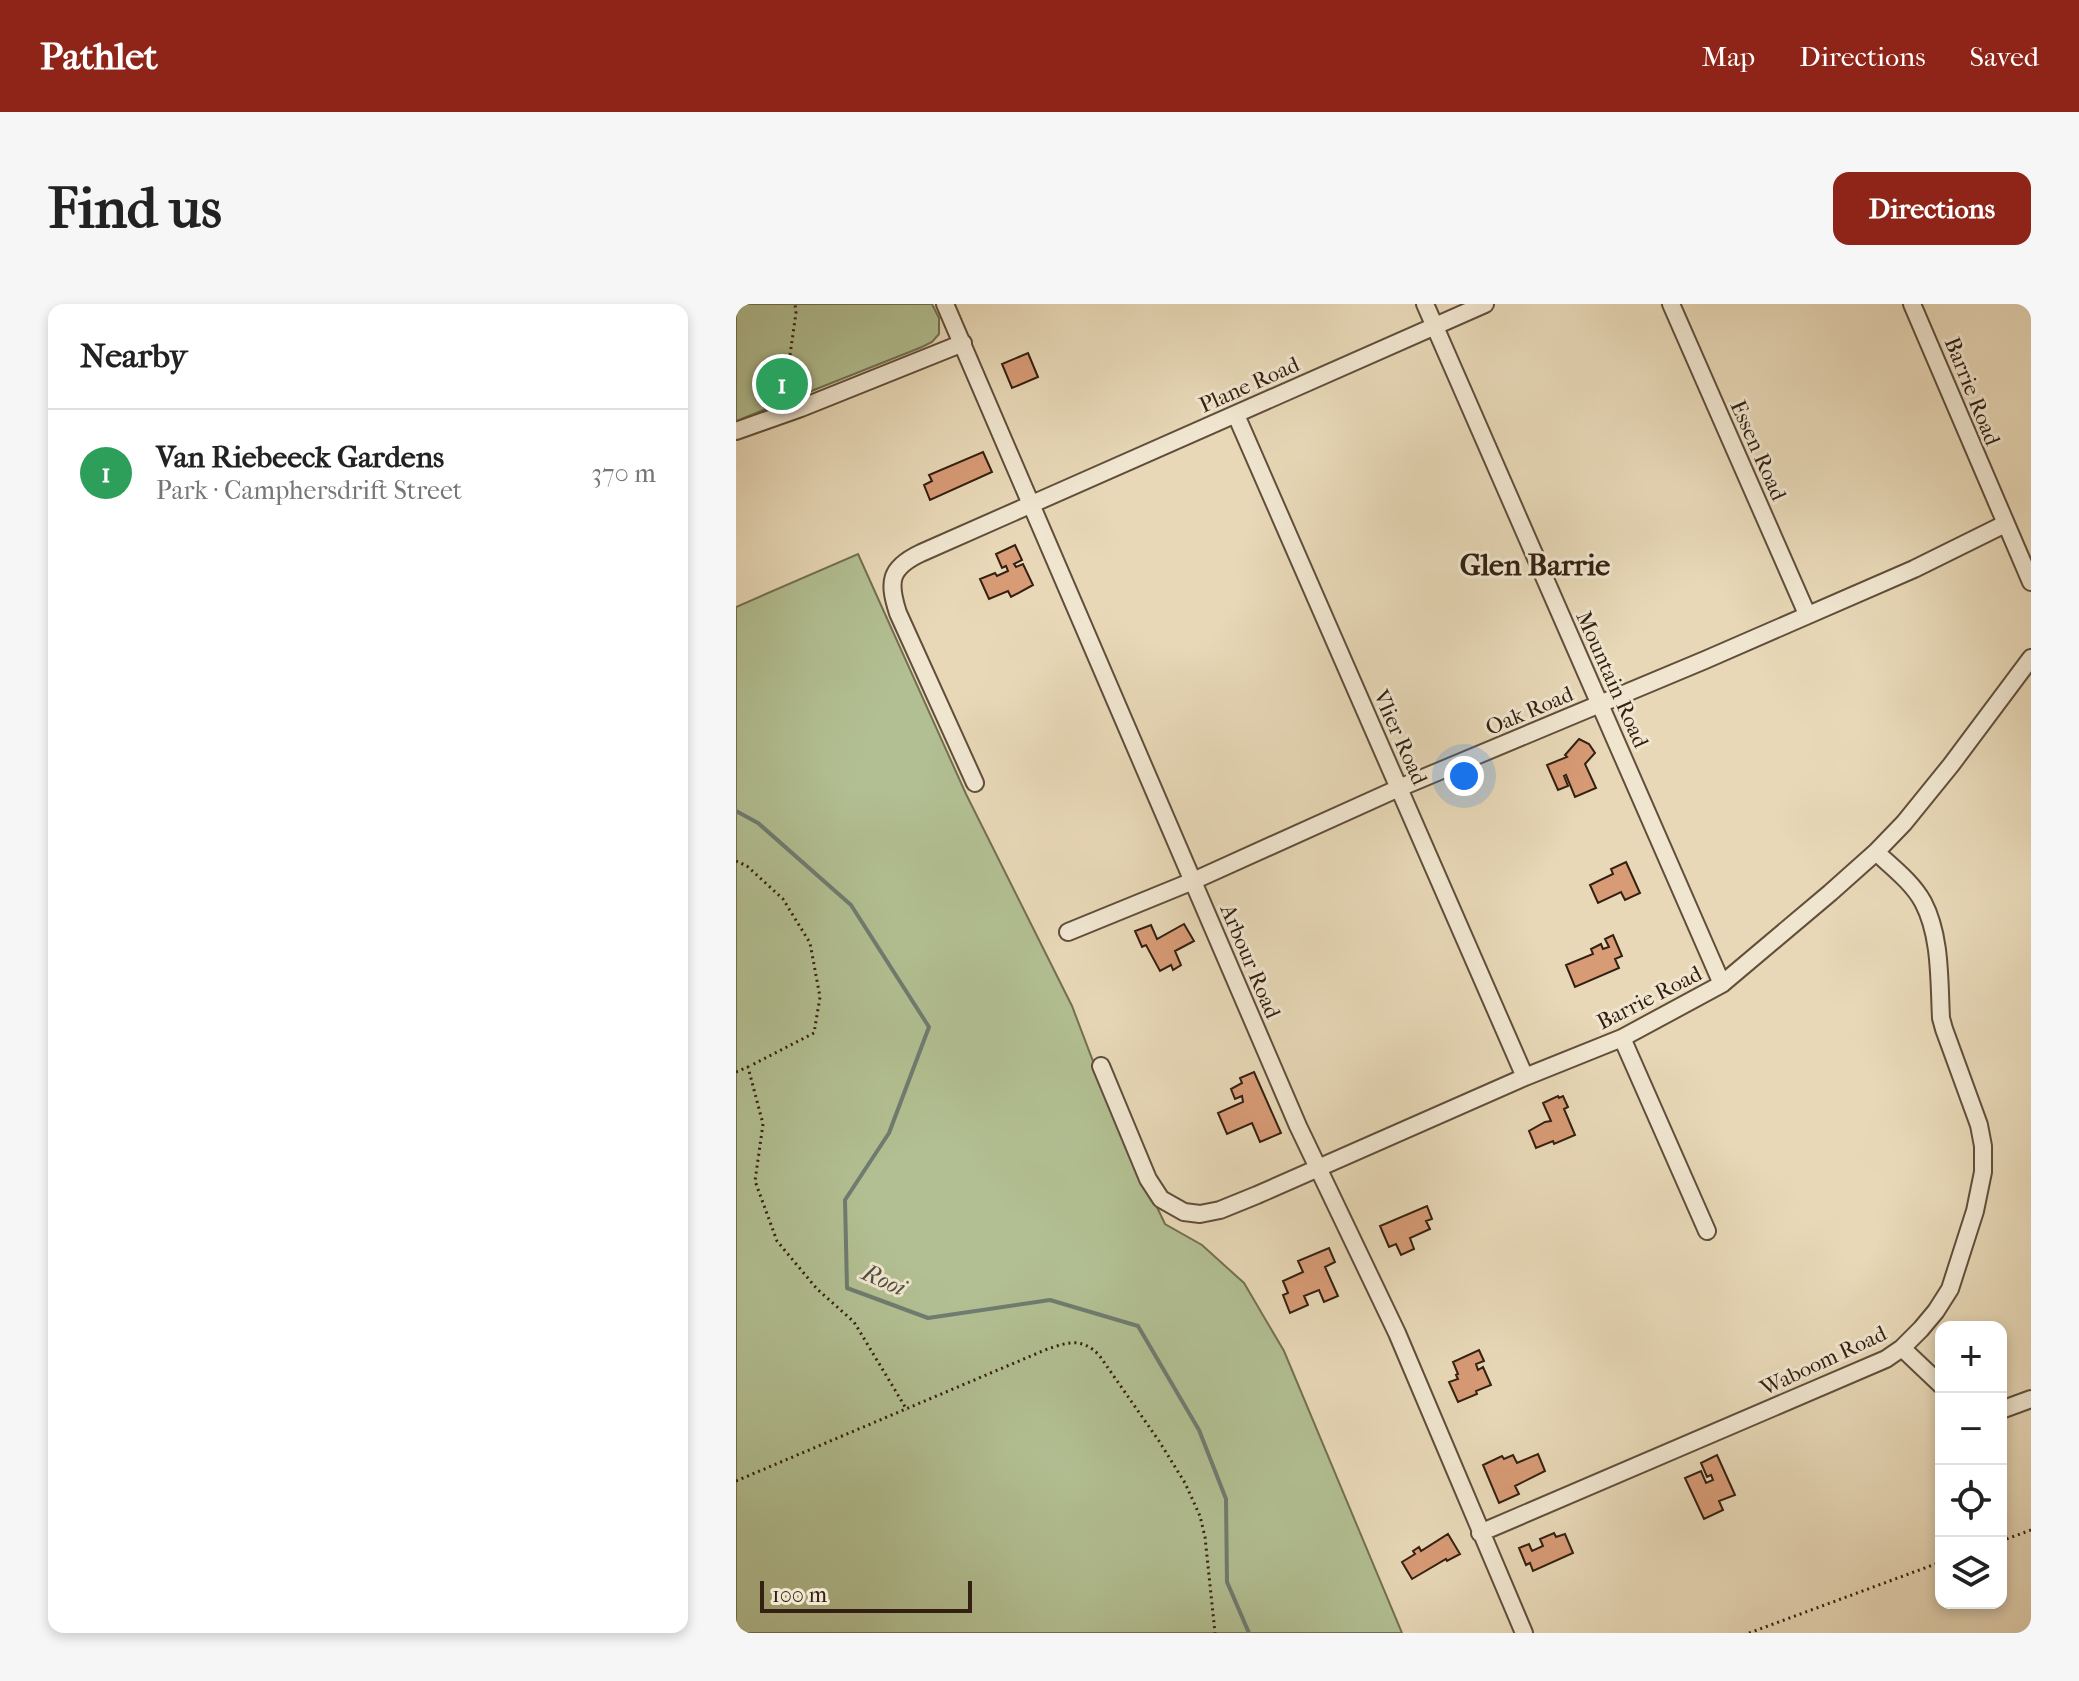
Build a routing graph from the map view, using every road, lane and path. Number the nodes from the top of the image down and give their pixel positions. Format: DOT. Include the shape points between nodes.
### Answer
graph roads {
  1 [pos="795,304"];
  2 [pos="945,304"];
  3 [pos="1425,304"];
  4 [pos="1485,304"];
  5 [pos="1671,304"];
  6 [pos="1912,304"];
  7 [pos="1435,326"];
  8 [pos="963,343"];
  9 [pos="790,355"];
  10 [pos="1236,415"];
  11 [pos="736,431"];
  12 [pos="1031,503"];
  13 [pos="2005,524"];
  14 [pos="2031,582"];
  15 [pos="1807,614"];
  16 [pos="2031,658"];
  17 [pos="1600,704"];
  18 [pos="975,783"];
  19 [pos="1399,788"];
  20 [pos="1876,852"];
  21 [pos="736,861"];
  22 [pos="1193,881"];
  23 [pos="1068,932"];
  24 [pos="1722,984"];
  25 [pos="1622,1038"];
  26 [pos="1101,1066"];
  27 [pos="748,1067"];
  28 [pos="736,1072"];
  29 [pos="1525,1077"];
  30 [pos="1319,1167"];
  31 [pos="1707,1231"];
  32 [pos="1902,1348"];
  33 [pos="1935,1379"];
  34 [pos="2031,1399"];
  35 [pos="2007,1408"];
  36 [pos="907,1410"];
  37 [pos="736,1481"];
  38 [pos="2031,1530"];
  39 [pos="1480,1533"];
  40 [pos="2007,1539"];
  41 [pos="1935,1564"];
  42 [pos="1215,1633"];
  43 [pos="1524,1633"];
  44 [pos="1749,1633"];
  1 -- 9 [label="path"];
  2 -- 8 [label="street, Arbour Road"];
  3 -- 7 [label="street, Mountain Road"];
  4 -- 7 [label="street, Plane Road"];
  5 -- 15 [label="street, Essen Road"];
  6 -- 13 [label="street, Barrie Road"];
  7 -- 10 [label="street, Plane Road"];
  7 -- 17 [label="street, Mountain Road"];
  8 -- 11 [label="street"];
  8 -- 12 [label="street, Arbour Road"];
  10 -- 12 [label="street, Plane Road"];
  10 -- 19 [label="street, Vlier Road"];
  12 -- 18 [label="street, Plane Road" via="911,558 892,581 898,613"];
  12 -- 22 [label="street, Arbour Road"];
  13 -- 14 [label="street, Barrie Road"];
  13 -- 15 [label="street, Oak Road"];
  15 -- 17 [label="street, Oak Road"];
  16 -- 20 [label="street, Barrie Road" via="1927,796"];
  17 -- 19 [label="street, Oak Road"];
  17 -- 24 [label="street, Mountain Road"];
  19 -- 22 [label="street, Oak Road"];
  19 -- 29 [label="street, Vlier Road"];
  20 -- 24 [label="street, Barrie Road"];
  20 -- 32 [label="street, Waboom Road" via="1916,892 1928,915 1936,942 1941,1018 1979,1125 1984,1159 1975,1211 1950,1289"];
  21 -- 27 [label="path" via="783,899 797,921 810,943 820,997 814,1033"];
  22 -- 23 [label="street, Oak Road"];
  22 -- 30 [label="street, Arbour Road"];
  24 -- 25 [label="street, Barrie Road"];
  25 -- 29 [label="street, Barrie Road"];
  25 -- 31 [label="street"];
  26 -- 30 [label="street, Barrie Road" via="1148,1179 1161,1199 1178,1210 1220,1210"];
  27 -- 28 [label="path"];
  27 -- 36 [label="path" via="763,1124 755,1181 777,1241 817,1289 854,1322"];
  29 -- 30 [label="street, Barrie Road"];
  30 -- 39 [label="street, Arbour Road" via="1397,1333"];
  32 -- 33 [label="street"];
  32 -- 39 [label="street, Waboom Road" via="1876,1364"];
  34 -- 35 [label="street"];
  36 -- 37 [label="path"];
  36 -- 42 [label="path" via="1059,1345 1090,1345 1159,1441 1200,1516"];
  38 -- 40 [label="path"];
  39 -- 43 [label="street, Arbour Road"];
  41 -- 44 [label="path"];
}
